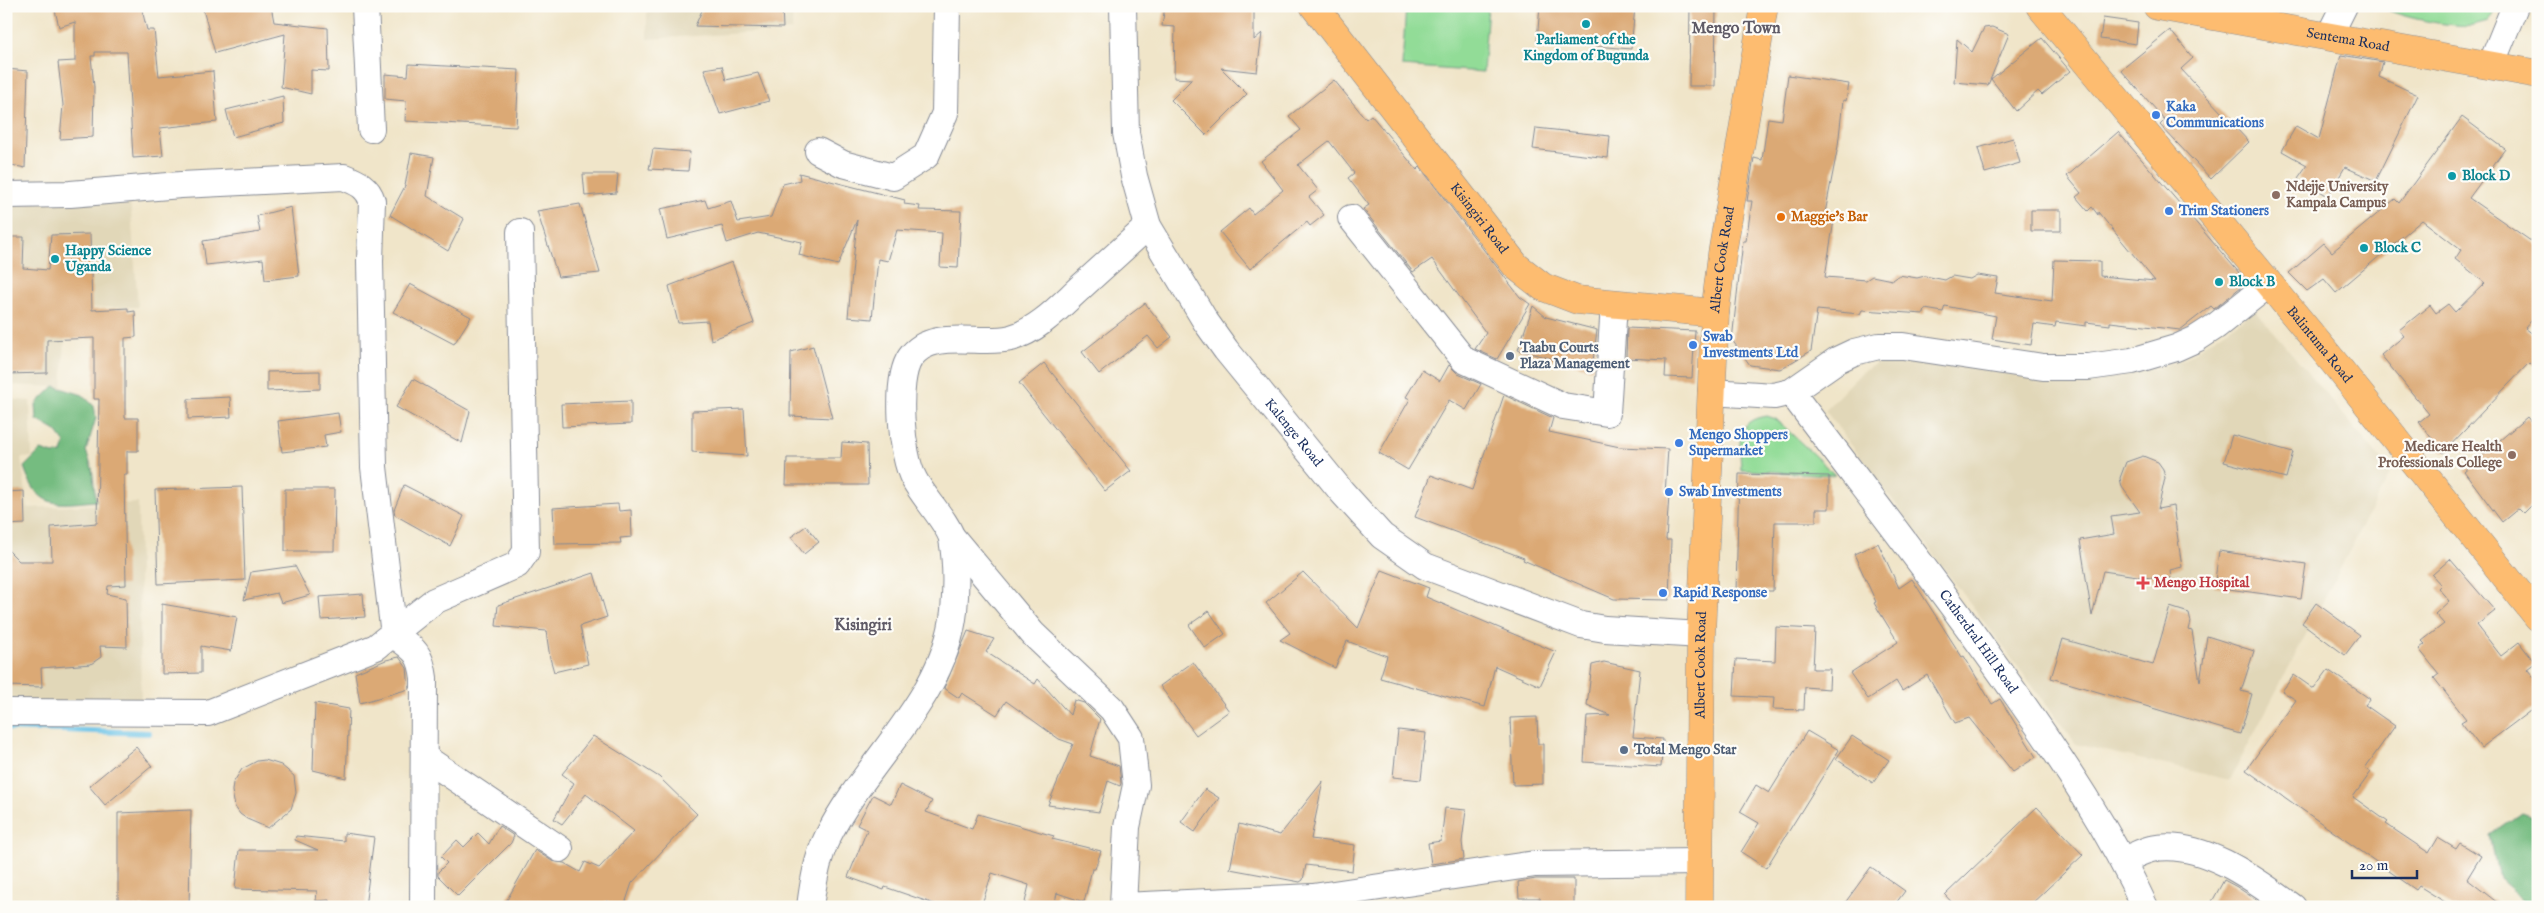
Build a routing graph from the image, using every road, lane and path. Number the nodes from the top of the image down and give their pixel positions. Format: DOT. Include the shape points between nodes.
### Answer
graph roads {
  1 [pos="366,6"];
  2 [pos="948,6"];
  3 [pos="1123,6"];
  4 [pos="1314,6"];
  5 [pos="1764,6"];
  6 [pos="2040,6"];
  7 [pos="2157,6"];
  8 [pos="2344,6"];
  9 [pos="2515,6"];
  10 [pos="2328,36"];
  11 [pos="2491,65"];
  12 [pos="2538,74"];
  13 [pos="371,129"];
  14 [pos="818,151"];
  15 [pos="6,194"];
  16 [pos="1351,218"];
  17 [pos="1148,226"];
  18 [pos="520,232"];
  19 [pos="2269,284"];
  20 [pos="1614,304"];
  21 [pos="1714,314"];
  22 [pos="1711,392"];
  23 [pos="1791,392"];
  24 [pos="952,537"];
  25 [pos="2537,614"];
  26 [pos="394,635"];
  27 [pos="1701,635"];
  28 [pos="6,712"];
  29 [pos="424,758"];
  30 [pos="560,849"];
  31 [pos="2123,860"];
  32 [pos="1698,862"];
  33 [pos="423,906"];
  34 [pos="810,907"];
  35 [pos="1699,907"];
  36 [pos="2145,907"];
  37 [pos="2293,907"];
  1 -- 13 [label="street"];
  2 -- 14 [label="street" via="946,114 926,156 893,178 843,164"];
  3 -- 17 [label="street, Kalenge Road" via="1126,133"];
  4 -- 20 [label="main road, Kisingiri Road" via="1516,266 1543,287 1577,300"];
  5 -- 21 [label="main road, Albert Cook Road"];
  6 -- 19 [label="main road, Balintuma Road"];
  7 -- 10 [label="main road, Sentema Road"];
  8 -- 10 [label="street"];
  9 -- 11 [label="street"];
  10 -- 11 [label="main road, Sentema Road"];
  11 -- 12 [label="main road, Sentema Road"];
  15 -- 26 [label="street" via="70,194 344,177 358,182 367,190 372,201 374,466"];
  16 -- 20 [label="street" via="1464,360 1563,406 1607,413"];
  17 -- 24 [label="street" via="1037,326 1010,338 933,341 917,349 909,359 904,371 901,418 905,453 913,478"];
  17 -- 27 [label="street, Kalenge Road" via="1226,350 1382,536 1425,566 1581,626"];
  18 -- 26 [label="street" via="526,552 517,564 434,601"];
  19 -- 23 [label="street" via="2196,339 2132,361 2088,367 2043,367 1903,346 1879,346 1837,360"];
  19 -- 25 [label="main road, Balintuma Road"];
  20 -- 21 [label="main road, Kisingiri Road"];
  21 -- 22 [label="main road, Albert Cook Road"];
  22 -- 23 [label="street" via="1774,396"];
  22 -- 27 [label="main road, Albert Cook Road"];
  23 -- 31 [label="street, Catherdral Hill Road" via="1984,649 2061,759"];
  24 -- 32 [label="street" via="1034,634 1112,709 1131,738 1136,785 1127,827 1123,906 1313,897 1535,864"];
  24 -- 34 [label="street" via="952,634 942,660 905,722 867,772 826,840"];
  26 -- 28 [label="street" via="376,648 208,713"];
  26 -- 29 [label="street" via="414,650 422,661"];
  27 -- 32 [label="main road, Albert Cook Road"];
  29 -- 30 [label="street"];
  29 -- 33 [label="street"];
  31 -- 36 [label="street, Catherdral Hill Road"];
  31 -- 37 [label="street" via="2152,848 2187,848 2217,859"];
  32 -- 35 [label="main road, Albert Cook Road"];
}
